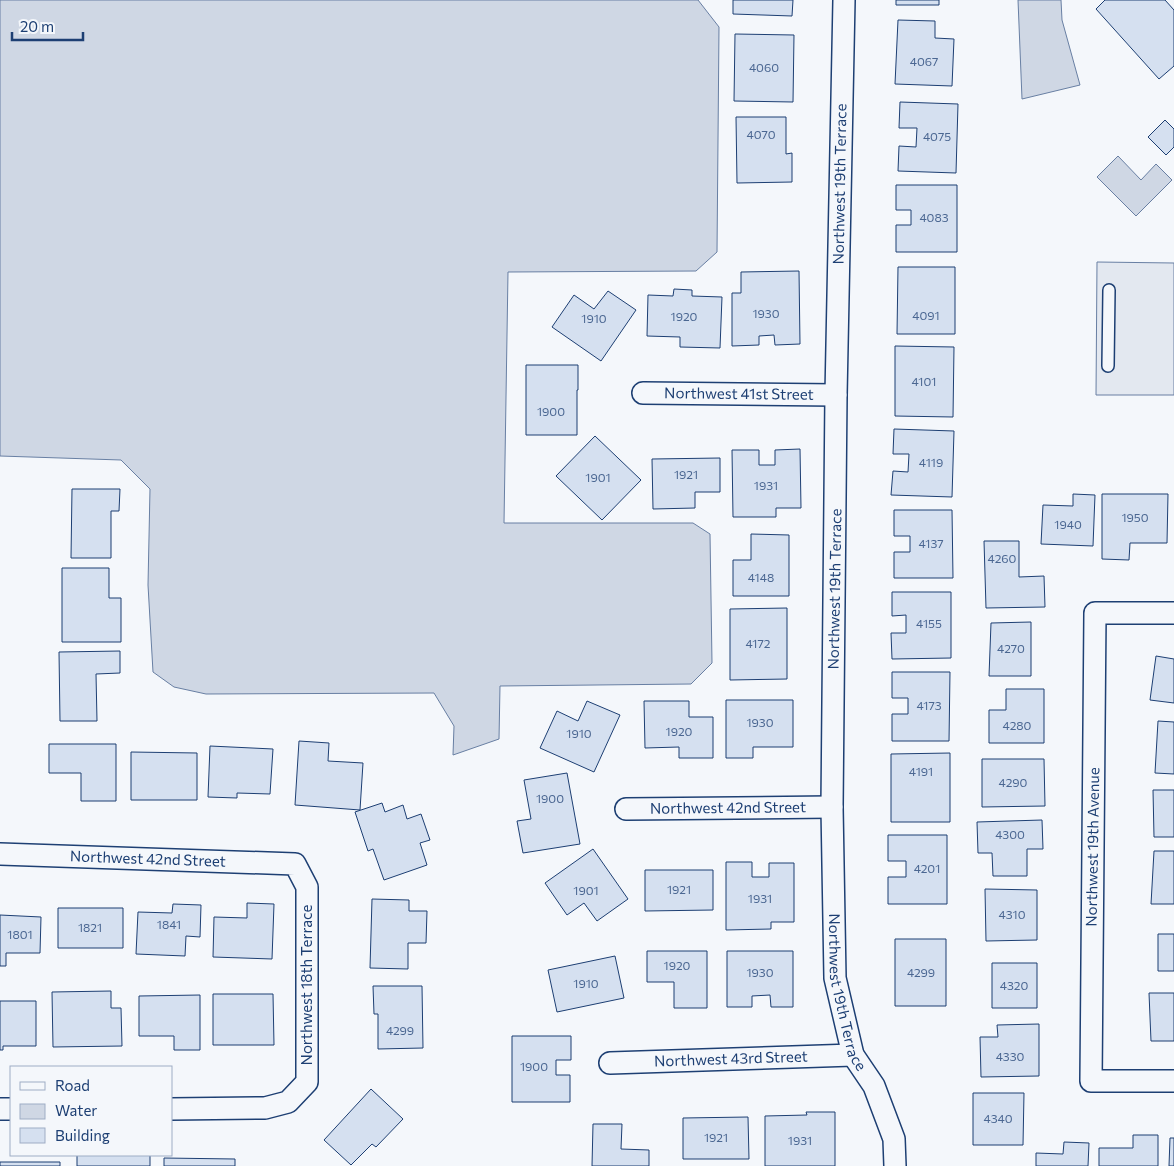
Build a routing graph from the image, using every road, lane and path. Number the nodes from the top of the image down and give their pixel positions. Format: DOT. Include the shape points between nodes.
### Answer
graph roads {
  1 [pos="844,0"];
  2 [pos="1108,290"];
  3 [pos="1108,366"];
  4 [pos="642,394"];
  5 [pos="836,395"];
  6 [pos="1174,613"];
  7 [pos="832,807"];
  8 [pos="626,809"];
  9 [pos="0,854"];
  10 [pos="295,864"];
  11 [pos="854,1055"];
  12 [pos="610,1063"];
  13 [pos="1174,1081"];
  14 [pos="172,1109"];
  15 [pos="895,1166"];
  1 -- 5 [label="street, Northwest 19th Terrace"];
  2 -- 3 [label="lane"];
  4 -- 5 [label="street, Northwest 41st Street"];
  5 -- 7 [label="street, Northwest 19th Terrace"];
  6 -- 13 [label="street, Northwest 19th Avenue" via="1095,613 1091,1080"];
  7 -- 8 [label="street, Northwest 42nd Street"];
  7 -- 11 [label="street, Northwest 19th Terrace" via="835,978"];
  9 -- 10 [label="street, Northwest 42nd Street"];
  10 -- 14 [label="street, Northwest 18th Terrace" via="307,887 307,1082 288,1102 265,1108"];
  11 -- 12 [label="street, Northwest 43rd Street"];
  11 -- 15 [label="street, Northwest 19th Terrace" via="878,1095 894,1140"];
}
